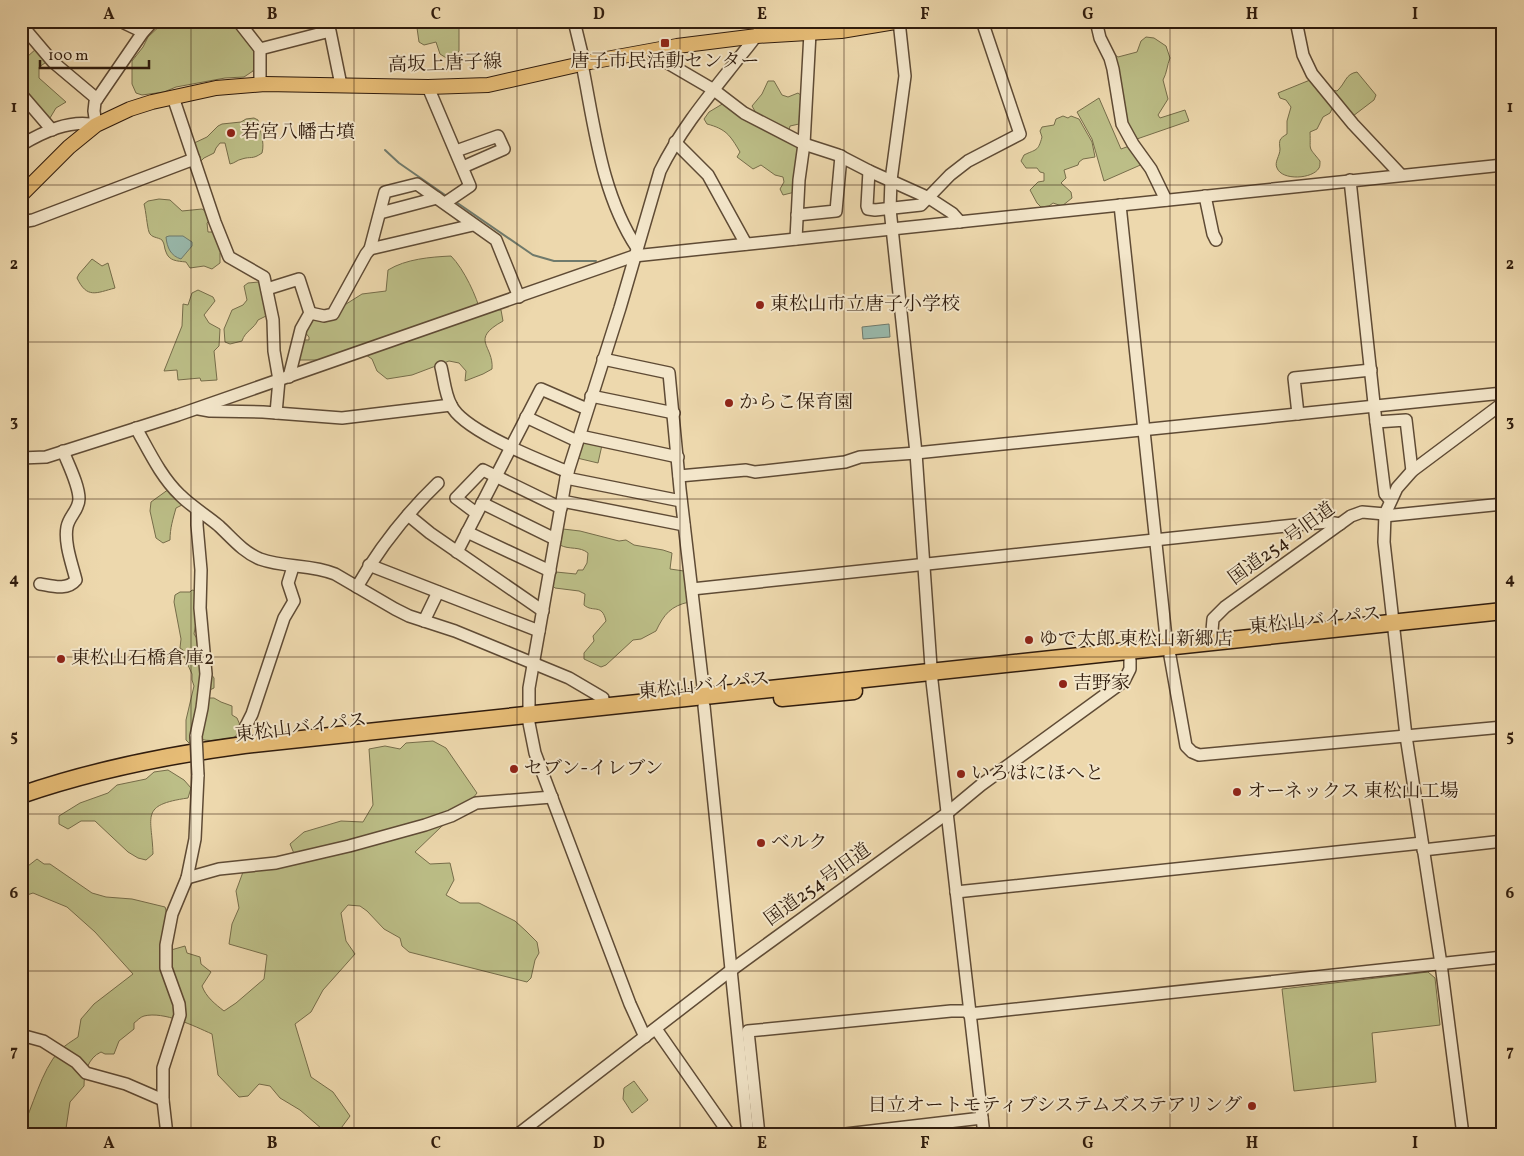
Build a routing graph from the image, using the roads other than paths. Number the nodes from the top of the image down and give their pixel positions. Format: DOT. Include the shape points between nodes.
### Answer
graph roads {
  1 [pos="120,21"];
  2 [pos="153,21"];
  3 [pos="238,21"];
  4 [pos="574,21"];
  5 [pos="766,21"];
  6 [pos="900,21"];
  7 [pos="982,21"];
  8 [pos="1096,21"];
  9 [pos="1296,21"];
  10 [pos="21,28"];
  11 [pos="143,32"];
  12 [pos="810,34"];
  13 [pos="757,36"];
  14 [pos="260,49"];
  15 [pos="656,50"];
  16 [pos="583,64"];
  17 [pos="260,84"];
  18 [pos="341,85"];
  19 [pos="428,87"];
  20 [pos="714,90"];
  21 [pos="21,94"];
  22 [pos="173,97"];
  23 [pos="97,99"];
  24 [pos="96,125"];
  25 [pos="52,130"];
  26 [pos="675,142"];
  27 [pos="804,144"];
  28 [pos="21,145"];
  29 [pos="456,151"];
  30 [pos="841,156"];
  31 [pos="194,159"];
  32 [pos="1503,165"];
  33 [pos="463,167"];
  34 [pos="869,171"];
  35 [pos="1401,175"];
  36 [pos="891,180"];
  37 [pos="1350,180"];
  38 [pos="21,195"];
  39 [pos="1206,196"];
  40 [pos="929,198"];
  41 [pos="441,200"];
  42 [pos="1166,200"];
  43 [pos="1120,205"];
  44 [pos="890,209"];
  45 [pos="380,213"];
  46 [pos="797,215"];
  47 [pos="21,222"];
  48 [pos="960,222"];
  49 [pos="473,225"];
  50 [pos="892,229"];
  51 [pos="796,239"];
  52 [pos="1216,240"];
  53 [pos="746,244"];
  54 [pos="370,249"];
  55 [pos="636,252"];
  56 [pos="267,289"];
  57 [pos="520,297"];
  58 [pos="310,313"];
  59 [pos="603,360"];
  60 [pos="441,367"];
  61 [pos="1371,370"];
  62 [pos="284,379"];
  63 [pos="1503,393"];
  64 [pos="591,396"];
  65 [pos="1503,403"];
  66 [pos="451,405"];
  67 [pos="1375,406"];
  68 [pos="198,408"];
  69 [pos="586,410"];
  70 [pos="276,413"];
  71 [pos="674,414"];
  72 [pos="1298,414"];
  73 [pos="526,416"];
  74 [pos="1376,422"];
  75 [pos="136,428"];
  76 [pos="1144,430"];
  77 [pos="578,439"];
  78 [pos="511,446"];
  79 [pos="63,451"];
  80 [pos="916,453"];
  81 [pos="678,457"];
  82 [pos="21,458"];
  83 [pos="1412,471"];
  84 [pos="567,475"];
  85 [pos="496,476"];
  86 [pos="679,476"];
  87 [pos="438,483"];
  88 [pos="1390,500"];
  89 [pos="681,501"];
  90 [pos="561,504"];
  91 [pos="1503,504"];
  92 [pos="479,508"];
  93 [pos="197,511"];
  94 [pos="408,515"];
  95 [pos="1384,515"];
  96 [pos="1340,524"];
  97 [pos="684,525"];
  98 [pos="467,532"];
  99 [pos="555,539"];
  100 [pos="1156,541"];
  101 [pos="457,552"];
  102 [pos="369,565"];
  103 [pos="925,565"];
  104 [pos="293,567"];
  105 [pos="550,571"];
  106 [pos="40,584"];
  107 [pos="356,587"];
  108 [pos="692,589"];
  109 [pos="438,592"];
  110 [pos="543,611"];
  111 [pos="1503,611"];
  112 [pos="424,621"];
  113 [pos="1503,621"];
  114 [pos="1394,628"];
  115 [pos="539,632"];
  116 [pos="1211,642"];
  117 [pos="1169,652"];
  118 [pos="1130,660"];
  119 [pos="534,663"];
  120 [pos="932,676"];
  121 [pos="704,701"];
  122 [pos="604,706"];
  123 [pos="528,719"];
  124 [pos="1503,727"];
  125 [pos="1406,736"];
  126 [pos="244,745"];
  127 [pos="21,795"];
  128 [pos="552,797"];
  129 [pos="21,805"];
  130 [pos="946,814"];
  131 [pos="1503,841"];
  132 [pos="1422,846"];
  133 [pos="187,878"];
  134 [pos="956,892"];
  135 [pos="1503,958"];
  136 [pos="1441,964"];
  137 [pos="730,971"];
  138 [pos="969,1013"];
  139 [pos="656,1029"];
  140 [pos="21,1035"];
  141 [pos="645,1038"];
  142 [pos="163,1100"];
  143 [pos="982,1118"];
  144 [pos="167,1135"];
  145 [pos="517,1135"];
  146 [pos="730,1135"];
  147 [pos="748,1135"];
  148 [pos="759,1135"];
  149 [pos="837,1135"];
  150 [pos="984,1135"];
  151 [pos="1463,1135"];
  1 -- 11 [label="street"];
  2 -- 11 [label="street"];
  3 -- 14 [label="street"];
  4 -- 16 [label="street"];
  5 -- 13 [label="street"];
  6 -- 12 [label="main road, 高坂上唐子線"];
  6 -- 36 [label="street" via="904,76"];
  7 -- 40 [label="street" via="1020,134 968,161"];
  8 -- 42 [label="street" via="1113,69 1122,124 1151,169"];
  9 -- 35 [label="street" via="1303,56 1312,74"];
  10 -- 23 [label="street"];
  11 -- 23 [label="street"];
  12 -- 13 [label="main road, 高坂上唐子線"];
  12 -- 27 [label="street"];
  13 -- 15 [label="main road, 高坂上唐子線"];
  13 -- 20 [label="street"];
  14 -- 17 [label="street"];
  14 -- 18 [label="street" via="330,31"];
  15 -- 16 [label="main road, 高坂上唐子線"];
  15 -- 20 [label="street" via="666,62"];
  16 -- 19 [label="main road, 高坂上唐子線" via="488,84"];
  16 -- 55 [label="street" via="604,176"];
  17 -- 18 [label="main road, 高坂上唐子線"];
  17 -- 22 [label="main road, 高坂上唐子線" via="216,88"];
  18 -- 19 [label="main road, 高坂上唐子線"];
  19 -- 29 [label="street"];
  20 -- 26 [label="street"];
  20 -- 27 [label="street" via="744,113"];
  21 -- 25 [label="street"];
  22 -- 24 [label="main road, 高坂上唐子線"];
  22 -- 31 [label="street"];
  23 -- 24 [label="street" via="94,108"];
  24 -- 25 [label="street" via="81,122"];
  24 -- 38 [label="main road, 高坂上唐子線"];
  25 -- 28 [label="street"];
  26 -- 53 [label="street" via="708,174"];
  26 -- 55 [label="street" via="660,171"];
  27 -- 30 [label="street"];
  27 -- 46 [label="street"];
  29 -- 33 [label="street"];
  29 -- 33 [label="street" via="498,136 504,150"];
  30 -- 34 [label="street"];
  30 -- 46 [label="street" via="836,211"];
  31 -- 47 [label="street"];
  31 -- 56 [label="street" via="229,257 264,277"];
  32 -- 35 [label="street"];
  33 -- 41 [label="street" via="470,186"];
  34 -- 36 [label="street"];
  34 -- 44 [label="street" via="868,209"];
  35 -- 37 [label="street"];
  36 -- 40 [label="street"];
  36 -- 44 [label="street"];
  37 -- 39 [label="street"];
  37 -- 61 [label="street"];
  39 -- 42 [label="street"];
  39 -- 52 [label="street"];
  40 -- 44 [label="street" via="921,205"];
  40 -- 48 [label="street"];
  41 -- 45 [label="street"];
  41 -- 45 [label="street" via="417,184 385,192"];
  41 -- 49 [label="street"];
  42 -- 43 [label="street"];
  43 -- 48 [label="street"];
  43 -- 76 [label="street"];
  44 -- 50 [label="street"];
  45 -- 54 [label="street"];
  46 -- 51 [label="street"];
  48 -- 50 [label="street"];
  49 -- 54 [label="street"];
  49 -- 57 [label="street" via="496,240"];
  50 -- 51 [label="street"];
  50 -- 80 [label="street"];
  51 -- 53 [label="street"];
  53 -- 55 [label="street"];
  54 -- 58 [label="street" via="333,314"];
  55 -- 57 [label="street"];
  55 -- 59 [label="street"];
  56 -- 58 [label="street" via="299,279"];
  56 -- 62 [label="street" via="274,351"];
  57 -- 62 [label="street"];
  58 -- 62 [label="street" via="301,329"];
  59 -- 64 [label="street"];
  59 -- 71 [label="street" via="669,373"];
  60 -- 66 [label="street"];
  61 -- 67 [label="street"];
  61 -- 72 [label="street" via="1294,378"];
  62 -- 68 [label="street"];
  62 -- 70 [label="street"];
  63 -- 67 [label="street"];
  64 -- 69 [label="street"];
  64 -- 71 [label="street"];
  65 -- 83 [label="street"];
  66 -- 70 [label="street" via="342,418"];
  66 -- 78 [label="street" via="468,423"];
  67 -- 72 [label="street"];
  67 -- 74 [label="street"];
  68 -- 70 [label="street"];
  68 -- 75 [label="street"];
  69 -- 73 [label="street" via="541,388"];
  69 -- 77 [label="street"];
  71 -- 81 [label="street"];
  72 -- 76 [label="street"];
  73 -- 77 [label="street"];
  73 -- 78 [label="street"];
  74 -- 83 [label="street" via="1406,420"];
  74 -- 88 [label="street" via="1385,494"];
  75 -- 79 [label="street"];
  75 -- 93 [label="street" via="166,478"];
  76 -- 80 [label="street"];
  76 -- 100 [label="street"];
  77 -- 81 [label="street"];
  77 -- 84 [label="street"];
  78 -- 84 [label="street"];
  78 -- 85 [label="street"];
  79 -- 82 [label="street" via="46,457"];
  79 -- 106 [label="street" via="79,500 67,527 76,580 63,587"];
  80 -- 86 [label="street" via="860,457 845,462 755,472"];
  80 -- 103 [label="street"];
  81 -- 86 [label="street"];
  83 -- 88 [label="street"];
  84 -- 89 [label="street"];
  84 -- 90 [label="street"];
  85 -- 90 [label="street"];
  85 -- 92 [label="street"];
  85 -- 92 [label="street" via="483,470 456,498"];
  86 -- 89 [label="street"];
  87 -- 94 [label="street"];
  88 -- 95 [label="street"];
  89 -- 97 [label="street"];
  90 -- 97 [label="street"];
  90 -- 99 [label="street"];
  91 -- 95 [label="street, 国道254号旧道"];
  92 -- 98 [label="street"];
  92 -- 99 [label="street"];
  93 -- 104 [label="street" via="247,552"];
  93 -- 133 [label="street, bridge" via="206,674 196,736 195,839"];
  94 -- 101 [label="street"];
  94 -- 102 [label="street"];
  95 -- 96 [label="street, 国道254号旧道" via="1356,513"];
  95 -- 114 [label="street"];
  96 -- 100 [label="street" via="1328,522"];
  96 -- 116 [label="street, 国道254号旧道" via="1225,607 1213,619"];
  97 -- 108 [label="street"];
  98 -- 101 [label="street"];
  98 -- 105 [label="street"];
  99 -- 105 [label="street"];
  100 -- 103 [label="street"];
  100 -- 117 [label="street"];
  101 -- 110 [label="street"];
  102 -- 107 [label="street"];
  102 -- 109 [label="street"];
  103 -- 108 [label="street"];
  103 -- 120 [label="street"];
  104 -- 107 [label="street" via="324,569"];
  104 -- 126 [label="street" via="288,583 294,601 284,618 244,730"];
  105 -- 110 [label="street"];
  107 -- 112 [label="street"];
  108 -- 121 [label="street"];
  109 -- 112 [label="street"];
  109 -- 115 [label="street"];
  110 -- 115 [label="street"];
  111 -- 114 [label="highway"];
  112 -- 119 [label="street"];
  113 -- 114 [label="highway"];
  114 -- 116 [label="highway, 東松山バイパス"];
  114 -- 117 [label="highway, 東松山バイパス"];
  114 -- 125 [label="street"];
  115 -- 119 [label="street"];
  116 -- 117 [label="highway, 東松山バイパス"];
  117 -- 118 [label="highway, 東松山バイパス"];
  117 -- 120 [label="highway, 東松山バイパス"];
  117 -- 125 [label="street" via="1186,746 1199,755"];
  118 -- 120 [label="highway, 東松山バイパス"];
  118 -- 130 [label="street, 国道254号旧道" via="1124,681"];
  119 -- 122 [label="street" via="603,698"];
  119 -- 123 [label="street" via="528,688"];
  120 -- 121 [label="highway, 東松山バイパス"];
  120 -- 130 [label="street"];
  121 -- 122 [label="highway, 東松山バイパス"];
  121 -- 123 [label="highway, 東松山バイパス"];
  121 -- 137 [label="street"];
  122 -- 123 [label="highway, 東松山バイパス"];
  123 -- 126 [label="highway, 東松山バイパス"];
  123 -- 128 [label="street" via="535,753"];
  123 -- 129 [label="highway, 東松山バイパス" via="237,755 146,770"];
  124 -- 125 [label="street"];
  125 -- 132 [label="street"];
  126 -- 127 [label="highway, 東松山バイパス" via="132,764"];
  128 -- 133 [label="street" via="476,804 425,825 349,846 276,863 219,869"];
  128 -- 141 [label="street"];
  130 -- 134 [label="street"];
  130 -- 137 [label="street, 国道254号旧道"];
  131 -- 132 [label="street"];
  132 -- 134 [label="street"];
  132 -- 136 [label="street"];
  133 -- 142 [label="street" via="172,914 166,945 166,968 180,1015 163,1068"];
  134 -- 138 [label="street"];
  135 -- 136 [label="street"];
  136 -- 138 [label="street"];
  136 -- 151 [label="street"];
  137 -- 139 [label="street, 国道254号旧道"];
  137 -- 147 [label="street"];
  138 -- 143 [label="street"];
  138 -- 148 [label="street" via="748,1031"];
  139 -- 141 [label="street, 国道254号旧道"];
  139 -- 146 [label="street"];
  140 -- 142 [label="street" via="43,1041 76,1062 86,1073 126,1084"];
  141 -- 145 [label="street, 国道254号旧道"];
  142 -- 144 [label="street"];
  143 -- 149 [label="street"];
  143 -- 150 [label="street"];
}
